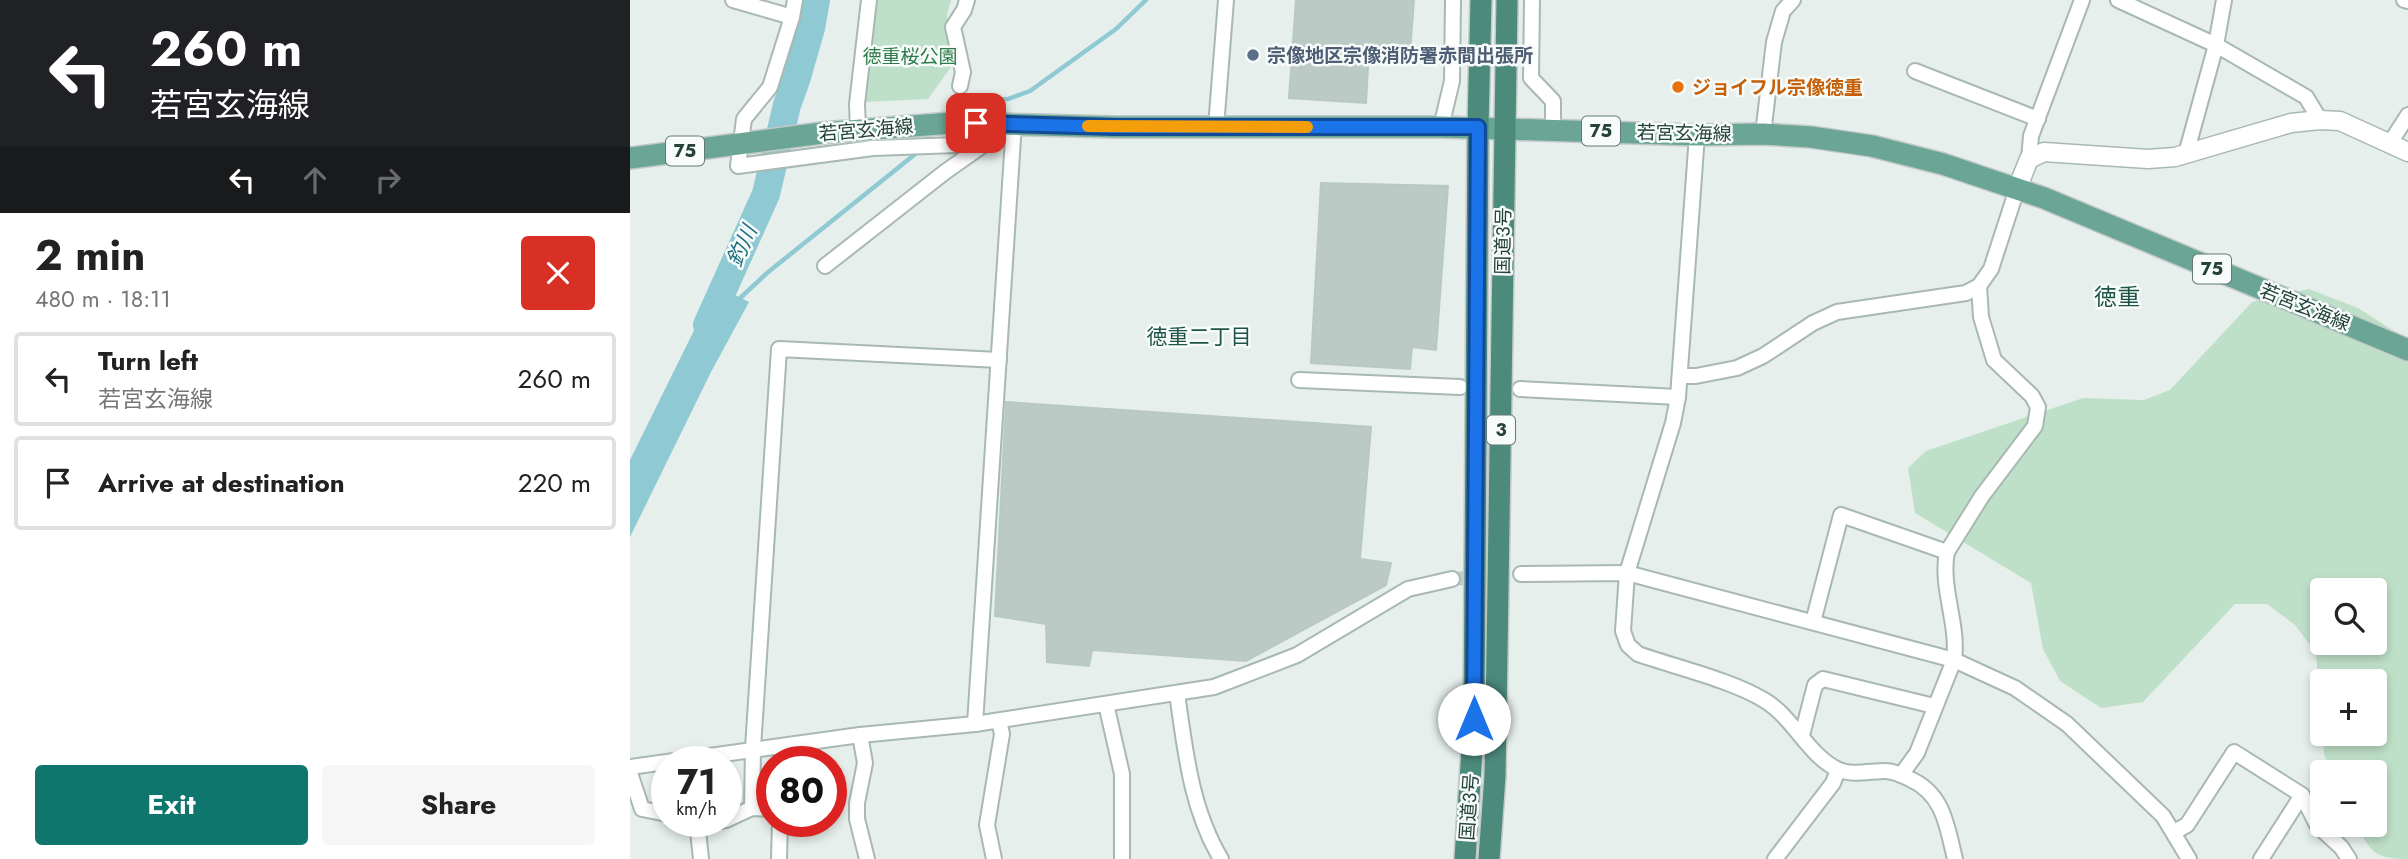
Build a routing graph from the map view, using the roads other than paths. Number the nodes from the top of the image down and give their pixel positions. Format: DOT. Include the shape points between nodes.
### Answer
graph roads {
  1 [pos="733,0"];
  2 [pos="795,0"];
  3 [pos="869,0"];
  4 [pos="967,0"];
  5 [pos="1226,0"];
  6 [pos="1453,0"];
  7 [pos="1481,0"];
  8 [pos="1507,0"];
  9 [pos="1532,0"];
  10 [pos="1793,0"];
  11 [pos="2082,0"];
  12 [pos="2118,0"];
  13 [pos="2224,0"];
  14 [pos="792,17"];
  15 [pos="2216,45"];
  16 [pos="1915,71"];
  17 [pos="960,86"];
  18 [pos="2408,115"];
  19 [pos="2038,119"];
  20 [pos="2320,120"];
  21 [pos="1007,123"];
  22 [pos="1216,127"];
  23 [pos="1441,127"];
  24 [pos="1478,127"];
  25 [pos="1505,128"];
  26 [pos="1553,129"];
  27 [pos="858,130"];
  28 [pos="1763,134"];
  29 [pos="1697,135"];
  30 [pos="746,143"];
  31 [pos="2390,143"];
  32 [pos="821,144"];
  33 [pos="985,144"];
  34 [pos="2408,152"];
  35 [pos="2186,154"];
  36 [pos="630,158"];
  37 [pos="2029,159"];
  38 [pos="2017,189"];
  39 [pos="825,266"];
  40 [pos="1979,286"];
  41 [pos="2408,349"];
  42 [pos="999,360"];
  43 [pos="1680,376"];
  44 [pos="1299,380"];
  45 [pos="1460,387"];
  46 [pos="1520,389"];
  47 [pos="1678,397"];
  48 [pos="1947,552"];
  49 [pos="1627,573"];
  50 [pos="1521,574"];
  51 [pos="1452,579"];
  52 [pos="1813,622"];
  53 [pos="1954,660"];
  54 [pos="1177,693"];
  55 [pos="1106,704"];
  56 [pos="1934,706"];
  57 [pos="999,721"];
  58 [pos="975,724"];
  59 [pos="860,735"];
  60 [pos="1802,735"];
  61 [pos="753,748"];
  62 [pos="630,767"];
  63 [pos="1838,769"];
  64 [pos="630,773"];
  65 [pos="1900,775"];
  66 [pos="2302,795"];
  67 [pos="752,808"];
  68 [pos="756,808"];
  69 [pos="651,811"];
  70 [pos="742,812"];
  71 [pos="2174,832"];
  72 [pos="700,837"];
  73 [pos="780,837"];
  74 [pos="701,859"];
  75 [pos="779,859"];
  76 [pos="867,859"];
  77 [pos="994,859"];
  78 [pos="1122,859"];
  79 [pos="1221,859"];
  80 [pos="1465,859"];
  81 [pos="1489,859"];
  82 [pos="1775,859"];
  83 [pos="1955,859"];
  84 [pos="2189,859"];
  85 [pos="2261,859"];
  86 [pos="2349,859"];
  1 -- 14 [label="street"];
  2 -- 14 [label="street"];
  3 -- 27 [label="street"];
  4 -- 17 [label="street" via="953,27 962,72"];
  5 -- 22 [label="street"];
  6 -- 23 [label="street" via="1451,82"];
  7 -- 24 [label="highway, 国道3号 / 3"];
  8 -- 25 [label="highway, 国道3号 / 3"];
  9 -- 26 [label="street" via="1531,78 1553,101"];
  10 -- 28 [label="street" via="1783,11 1774,42"];
  11 -- 19 [label="street"];
  12 -- 15 [label="street"];
  13 -- 15 [label="street"];
  14 -- 30 [label="street" via="770,86 744,119"];
  15 -- 20 [label="street" via="2306,97"];
  15 -- 35 [label="street"];
  16 -- 19 [label="street"];
  18 -- 31 [label="street"];
  19 -- 37 [label="street"];
  20 -- 31 [label="street" via="2340,121"];
  20 -- 35 [label="street" via="2291,123"];
  21 -- 22 [label="main road, 若宮玄海線 / 75"];
  21 -- 27 [label="main road, 若宮玄海線 / 75"];
  21 -- 33 [label="street"];
  21 -- 42 [label="street"];
  22 -- 23 [label="main road, 若宮玄海線 / 75"];
  23 -- 24 [label="main road, 若宮玄海線 / 75"];
  24 -- 25 [label="main road, 若宮玄海線 / 75"];
  24 -- 80 [label="highway, 国道3号 / 3" via="1474,719"];
  25 -- 26 [label="main road, 若宮玄海線 / 75"];
  25 -- 81 [label="highway, 国道3号 / 3" via="1496,752"];
  26 -- 29 [label="main road, 若宮玄海線 / 75"];
  27 -- 32 [label="main road, 若宮玄海線 / 75"];
  28 -- 29 [label="main road, 若宮玄海線 / 75"];
  28 -- 38 [label="main road, 若宮玄海線 / 75" via="1872,146"];
  29 -- 43 [label="street"];
  30 -- 32 [label="main road, 若宮玄海線 / 75"];
  30 -- 32 [label="street" via="738,166"];
  30 -- 36 [label="main road, 若宮玄海線 / 75"];
  31 -- 34 [label="street"];
  32 -- 33 [label="street" via="885,148"];
  33 -- 39 [label="street"];
  35 -- 37 [label="street" via="2148,159 2044,152"];
  37 -- 38 [label="street"];
  38 -- 40 [label="street" via="1992,269"];
  38 -- 41 [label="main road, 若宮玄海線 / 75"];
  40 -- 43 [label="street" via="1966,293 1837,312 1737,368"];
  40 -- 48 [label="street" via="1980,317 1994,360 2038,407 2035,426"];
  42 -- 58 [label="street"];
  42 -- 61 [label="street" via="779,349"];
  43 -- 47 [label="street"];
  44 -- 45 [label="street"];
  46 -- 47 [label="street"];
  47 -- 49 [label="street"];
  48 -- 52 [label="street" via="1841,515"];
  48 -- 53 [label="street" via="1944,568 1956,645"];
  49 -- 50 [label="street"];
  49 -- 52 [label="street"];
  49 -- 60 [label="street" via="1623,631 1628,645 1638,654 1764,700"];
  51 -- 54 [label="street" via="1408,589 1297,655 1214,687"];
  52 -- 53 [label="street"];
  53 -- 56 [label="street"];
  53 -- 71 [label="street" via="2015,688 2067,724"];
  54 -- 55 [label="street"];
  54 -- 79 [label="street" via="1190,785"];
  55 -- 57 [label="street"];
  55 -- 78 [label="street" via="1122,774"];
  56 -- 60 [label="street" via="1823,679 1815,685"];
  56 -- 65 [label="street" via="1917,753"];
  57 -- 58 [label="street"];
  57 -- 77 [label="street" via="1002,734 987,825"];
  58 -- 59 [label="street"];
  59 -- 61 [label="street"];
  59 -- 76 [label="street" via="865,763 857,819"];
  60 -- 63 [label="street" via="1822,759"];
  61 -- 62 [label="street"];
  61 -- 67 [label="street"];
  63 -- 65 [label="street"];
  63 -- 82 [label="street" via="1833,783"];
  64 -- 69 [label="street" via="642,809"];
  65 -- 83 [label="street" via="1931,792 1940,805"];
  66 -- 71 [label="street" via="2235,752 2187,825"];
  66 -- 85 [label="street"];
  66 -- 86 [label="street" via="2317,825"];
  67 -- 68 [label="street"];
  67 -- 70 [label="street"];
  71 -- 84 [label="street"];
  72 -- 74 [label="street"];
  73 -- 75 [label="street"];
}
